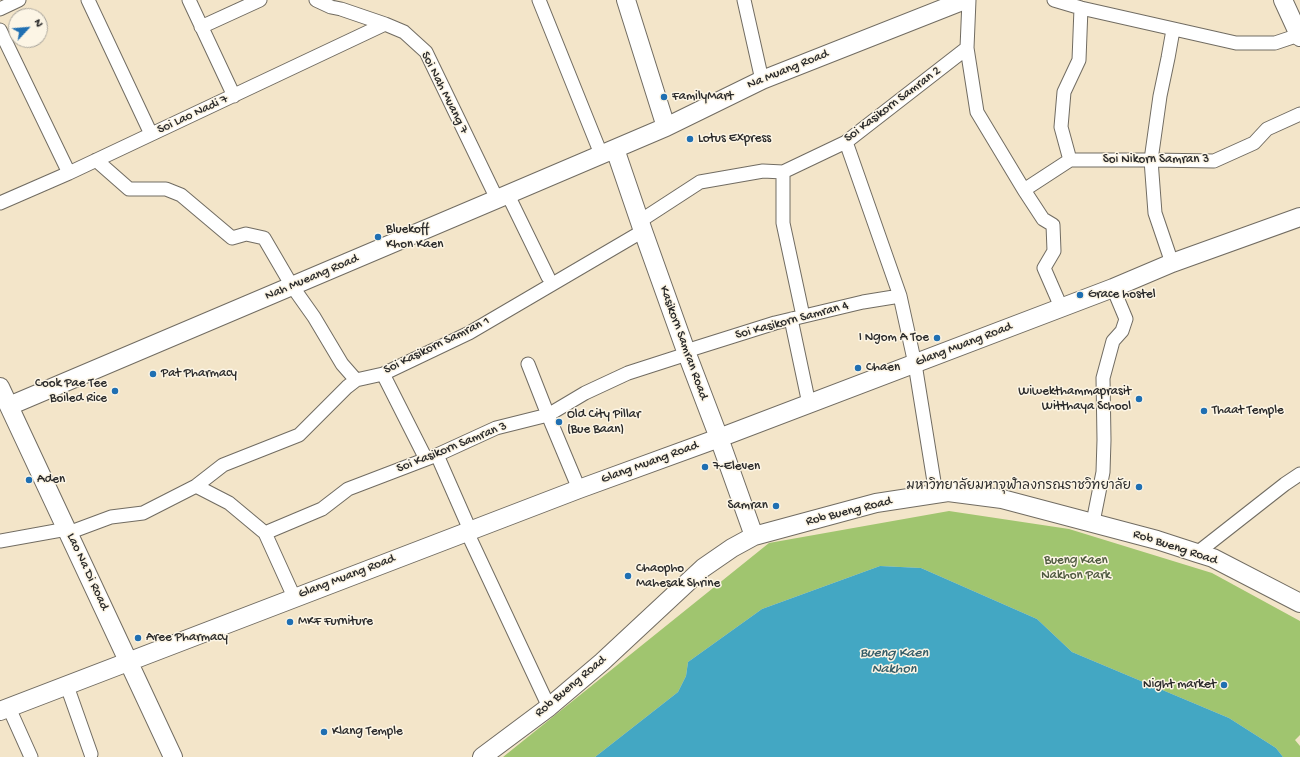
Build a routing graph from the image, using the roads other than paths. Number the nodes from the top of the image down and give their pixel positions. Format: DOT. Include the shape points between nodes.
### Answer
graph roads {
  1 [pos="19,0"];
  2 [pos="88,0"];
  3 [pos="189,0"];
  4 [pos="260,0"];
  5 [pos="316,0"];
  6 [pos="539,0"];
  7 [pos="626,0"];
  8 [pos="744,0"];
  9 [pos="965,0"];
  10 [pos="969,0"];
  11 [pos="1054,0"];
  12 [pos="1283,0"];
  13 [pos="348,6"];
  14 [pos="1081,8"];
  15 [pos="0,9"];
  16 [pos="385,24"];
  17 [pos="201,27"];
  18 [pos="0,30"];
  19 [pos="1173,30"];
  20 [pos="1299,36"];
  21 [pos="968,48"];
  22 [pos="762,80"];
  23 [pos="234,96"];
  24 [pos="1300,114"];
  25 [pos="666,127"];
  26 [pos="151,134"];
  27 [pos="846,142"];
  28 [pos="608,151"];
  29 [pos="96,160"];
  30 [pos="1070,160"];
  31 [pos="1151,160"];
  32 [pos="783,172"];
  33 [pos="69,173"];
  34 [pos="1024,190"];
  35 [pos="502,197"];
  36 [pos="0,203"];
  37 [pos="1300,217"];
  38 [pos="641,226"];
  39 [pos="1172,263"];
  40 [pos="548,277"];
  41 [pos="292,286"];
  42 [pos="1113,288"];
  43 [pos="900,296"];
  44 [pos="1061,307"];
  45 [pos="797,318"];
  46 [pos="686,353"];
  47 [pos="528,364"];
  48 [pos="915,364"];
  49 [pos="383,374"];
  50 [pos="356,380"];
  51 [pos="3,396"];
  52 [pos="809,404"];
  53 [pos="548,415"];
  54 [pos="719,438"];
  55 [pos="431,457"];
  56 [pos="1300,474"];
  57 [pos="196,486"];
  58 [pos="579,488"];
  59 [pos="936,494"];
  60 [pos="1093,522"];
  61 [pos="68,531"];
  62 [pos="469,531"];
  63 [pos="265,533"];
  64 [pos="754,536"];
  65 [pos="0,541"];
  66 [pos="1197,553"];
  67 [pos="294,597"];
  68 [pos="1300,603"];
  69 [pos="129,662"];
  70 [pos="67,686"];
  71 [pos="549,707"];
  72 [pos="4,709"];
  73 [pos="91,754"];
  74 [pos="31,757"];
  75 [pos="173,757"];
  76 [pos="482,757"];
  1 -- 15 [label="street"];
  2 -- 26 [label="street"];
  3 -- 17 [label="street"];
  4 -- 17 [label="street"];
  5 -- 13 [label="street, Soi Nah Muang 7" via="331,7"];
  6 -- 28 [label="street"];
  7 -- 25 [label="street"];
  8 -- 22 [label="street"];
  9 -- 22 [label="street, Na Muang Road"];
  10 -- 21 [label="street"];
  11 -- 14 [label="street"];
  12 -- 20 [label="street"];
  13 -- 16 [label="street, Soi Nah Muang 7"];
  14 -- 19 [label="street"];
  14 -- 30 [label="street" via="1079,60 1064,92 1061,127"];
  16 -- 23 [label="street, Soi Lao Nadi 7"];
  16 -- 35 [label="street, Soi Nah Muang 7" via="404,32 426,52"];
  17 -- 23 [label="street"];
  18 -- 33 [label="street"];
  19 -- 20 [label="street" via="1236,43 1275,43"];
  19 -- 31 [label="street"];
  21 -- 27 [label="street, Soi Kasikorn Samran 2"];
  21 -- 34 [label="street" via="977,112"];
  22 -- 25 [label="street, Na Muang Road"];
  23 -- 26 [label="street, Soi Lao Nadi 7"];
  24 -- 31 [label="street, Soi Nikorn Samran 3" via="1266,129 1254,143 1214,161"];
  25 -- 28 [label="street, Na Muang Road"];
  26 -- 29 [label="street, Soi Lao Nadi 7"];
  27 -- 32 [label="street, Soi Kasikorn Samran 2"];
  27 -- 43 [label="street"];
  28 -- 35 [label="street, Nah Mueang Road"];
  28 -- 38 [label="street, Kasikorn Samran Road"];
  29 -- 33 [label="street, Soi Lao Nadi 7"];
  29 -- 41 [label="street" via="129,189 166,189 182,195 232,238 246,234 264,238"];
  30 -- 31 [label="street, Soi Nikorn Samran 3"];
  30 -- 34 [label="street"];
  31 -- 39 [label="street" via="1155,213"];
  32 -- 38 [label="street, Soi Kasikorn Samran 2" via="762,171 700,182"];
  32 -- 45 [label="street" via="783,223"];
  33 -- 36 [label="street, Soi Lao Nadi 7"];
  34 -- 44 [label="street" via="1043,219 1053,225 1054,251 1044,268"];
  35 -- 40 [label="street, Soi Nah Muang 7"];
  35 -- 41 [label="street, Nah Mueang Road"];
  37 -- 39 [label="street, Glang Muang Road"];
  38 -- 46 [label="street, Kasikorn Samran Road"];
  38 -- 49 [label="street, Soi Kasikorn Samran 1" via="469,333"];
  39 -- 42 [label="street, Glang Muang Road"];
  41 -- 50 [label="street" via="342,364"];
  41 -- 51 [label="street, Nah Mueang Road"];
  42 -- 44 [label="street, Glang Muang Road"];
  42 -- 60 [label="street" via="1126,319 1122,331 1113,341 1103,378 1103,472"];
  43 -- 45 [label="street, Soi Kasikorn Samran 4"];
  43 -- 48 [label="street"];
  44 -- 48 [label="street, Glang Muang Road"];
  45 -- 46 [label="street, Soi Kasikorn Samran 4"];
  45 -- 52 [label="street"];
  46 -- 53 [label="street, Soi Kasikorn Samran 3" via="628,373 585,393"];
  46 -- 54 [label="street, Kasikorn Samran Road"];
  47 -- 53 [label="street"];
  48 -- 52 [label="street, Glang Muang Road"];
  48 -- 59 [label="street"];
  49 -- 50 [label="street, Soi Kasikorn Samran 1"];
  49 -- 55 [label="street"];
  50 -- 57 [label="street, Soi Kasikorn Samran 1" via="298,435 223,465"];
  51 -- 61 [label="street, Lao Na Di Road"];
  52 -- 54 [label="street, Glang Muang Road"];
  53 -- 55 [label="street, Soi Kasikorn Samran 3" via="496,428"];
  53 -- 58 [label="street"];
  54 -- 58 [label="street, Glang Muang Road"];
  54 -- 64 [label="street, Kasikorn Samran Road"];
  55 -- 62 [label="street"];
  55 -- 63 [label="street, Soi Kasikorn Samran 3" via="348,489 322,509"];
  56 -- 66 [label="street"];
  57 -- 61 [label="street, Soi Kasikorn Samran 1" via="143,513 111,517"];
  57 -- 63 [label="street" via="229,503"];
  58 -- 62 [label="street, Glang Muang Road"];
  59 -- 60 [label="street, Rob Bueng Road" via="948,492 1002,499"];
  59 -- 64 [label="street, Rob Bueng Road" via="876,503"];
  60 -- 66 [label="street, Rob Bueng Road"];
  61 -- 65 [label="street, Soi Kasikorn Samran 1"];
  61 -- 69 [label="street, Lao Na Di Road"];
  62 -- 67 [label="street, Glang Muang Road"];
  62 -- 71 [label="street"];
  63 -- 67 [label="street"];
  64 -- 71 [label="street, Rob Bueng Road" via="703,568 602,662"];
  66 -- 68 [label="street, Rob Bueng Road" via="1212,558"];
  67 -- 69 [label="street, Glang Muang Road"];
  69 -- 70 [label="street, Glang Muang Road"];
  69 -- 75 [label="street, Lao Na Di Road"];
  70 -- 72 [label="street, Glang Muang Road"];
  70 -- 73 [label="street"];
  71 -- 76 [label="street, Rob Bueng Road"];
  72 -- 74 [label="street"];
}
